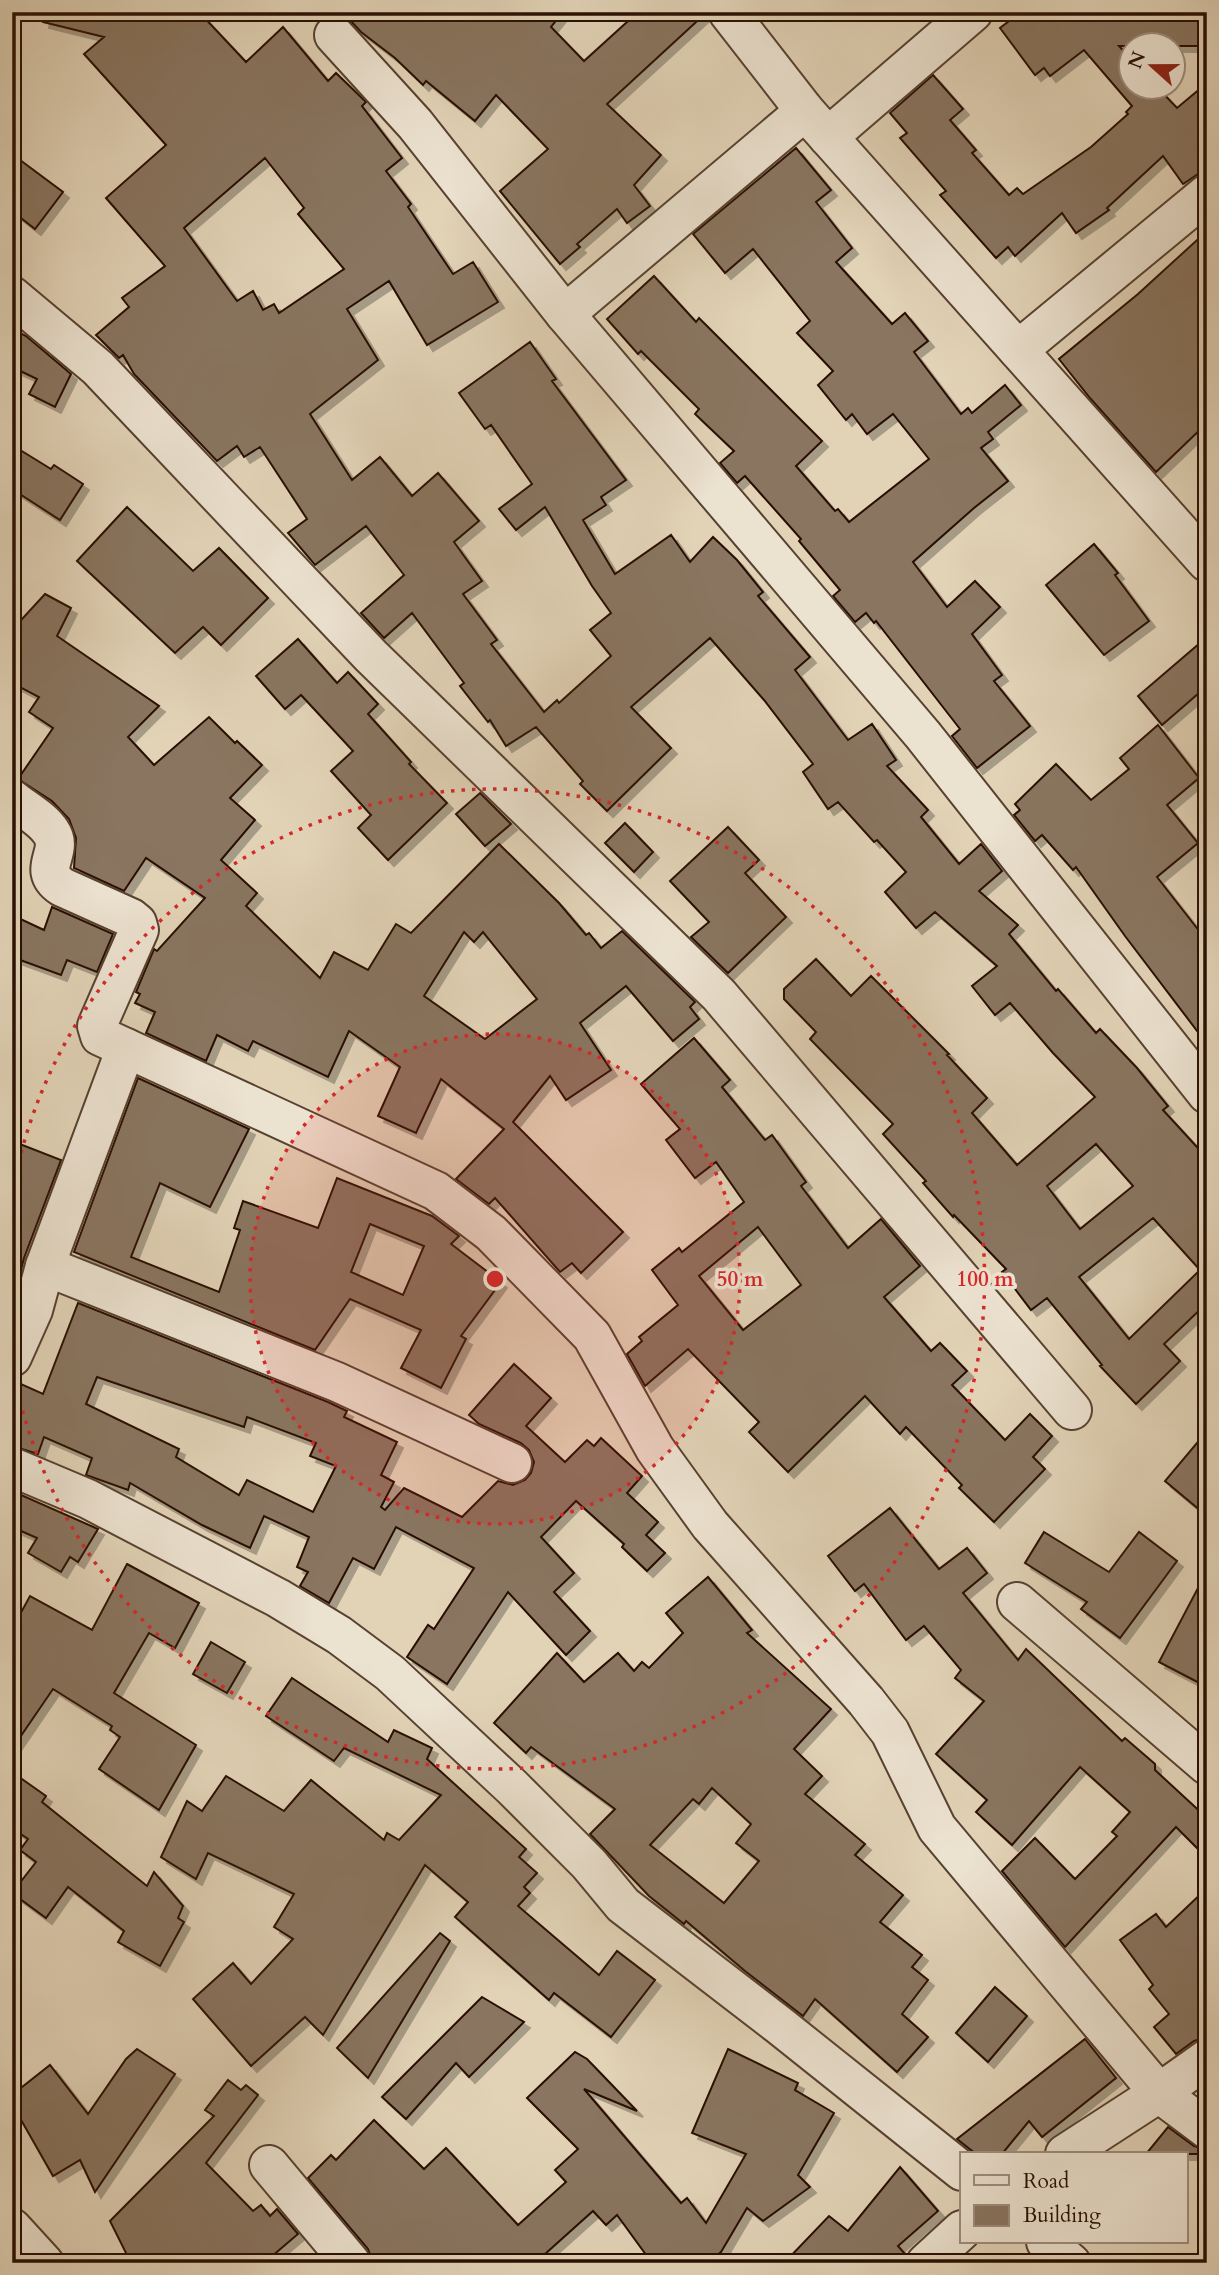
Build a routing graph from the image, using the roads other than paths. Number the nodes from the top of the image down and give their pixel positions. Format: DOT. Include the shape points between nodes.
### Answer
graph roads {
  1 [pos="728,12"];
  2 [pos="973,12"];
  3 [pos="334,35"];
  4 [pos="816,124"];
  5 [pos="1207,194"];
  6 [pos="12,296"];
  7 [pos="565,314"];
  8 [pos="1018,350"];
  9 [pos="1207,562"];
  10 [pos="12,799"];
  11 [pos="126,1048"];
  12 [pos="1207,1094"];
  13 [pos="45,1266"];
  14 [pos="12,1357"];
  15 [pos="1072,1409"];
  16 [pos="512,1463"];
  17 [pos="12,1466"];
  18 [pos="1017,1602"];
  19 [pos="1207,1765"];
  20 [pos="1207,2059"];
  21 [pos="1159,2093"];
  22 [pos="1207,2129"];
  23 [pos="1068,2152"];
  24 [pos="269,2165"];
  25 [pos="960,2169"];
  26 [pos="12,2228"];
  27 [pos="960,2232"];
  28 [pos="1048,2244"];
  29 [pos="44,2263"];
  30 [pos="351,2263"];
  31 [pos="926,2263"];
  32 [pos="1071,2263"];
  1 -- 4 [label="street"];
  2 -- 4 [label="street"];
  3 -- 7 [label="street" via="415,124"];
  4 -- 7 [label="street"];
  4 -- 8 [label="street"];
  5 -- 8 [label="street"];
  6 -- 15 [label="street" via="98,368 371,656 719,995"];
  7 -- 12 [label="street" via="923,736"];
  8 -- 9 [label="street"];
  10 -- 11 [label="street" via="51,831 56,841 52,881 137,923 139,930 97,1026 100,1036"];
  11 -- 13 [label="street"];
  11 -- 21 [label="street" via="436,1191 491,1233 592,1336 655,1449 710,1525 866,1701 890,1732 937,1828"];
  13 -- 14 [label="street" via="33,1310"];
  13 -- 16 [label="street" via="337,1382"];
  17 -- 25 [label="street" via="88,1499 339,1635 390,1673 512,1787 623,1905"];
  18 -- 19 [label="street"];
  20 -- 21 [label="street"];
  21 -- 22 [label="street"];
  21 -- 23 [label="street"];
  24 -- 30 [label="street"];
  26 -- 29 [label="street"];
  27 -- 31 [label="street"];
  28 -- 32 [label="street"];
}
